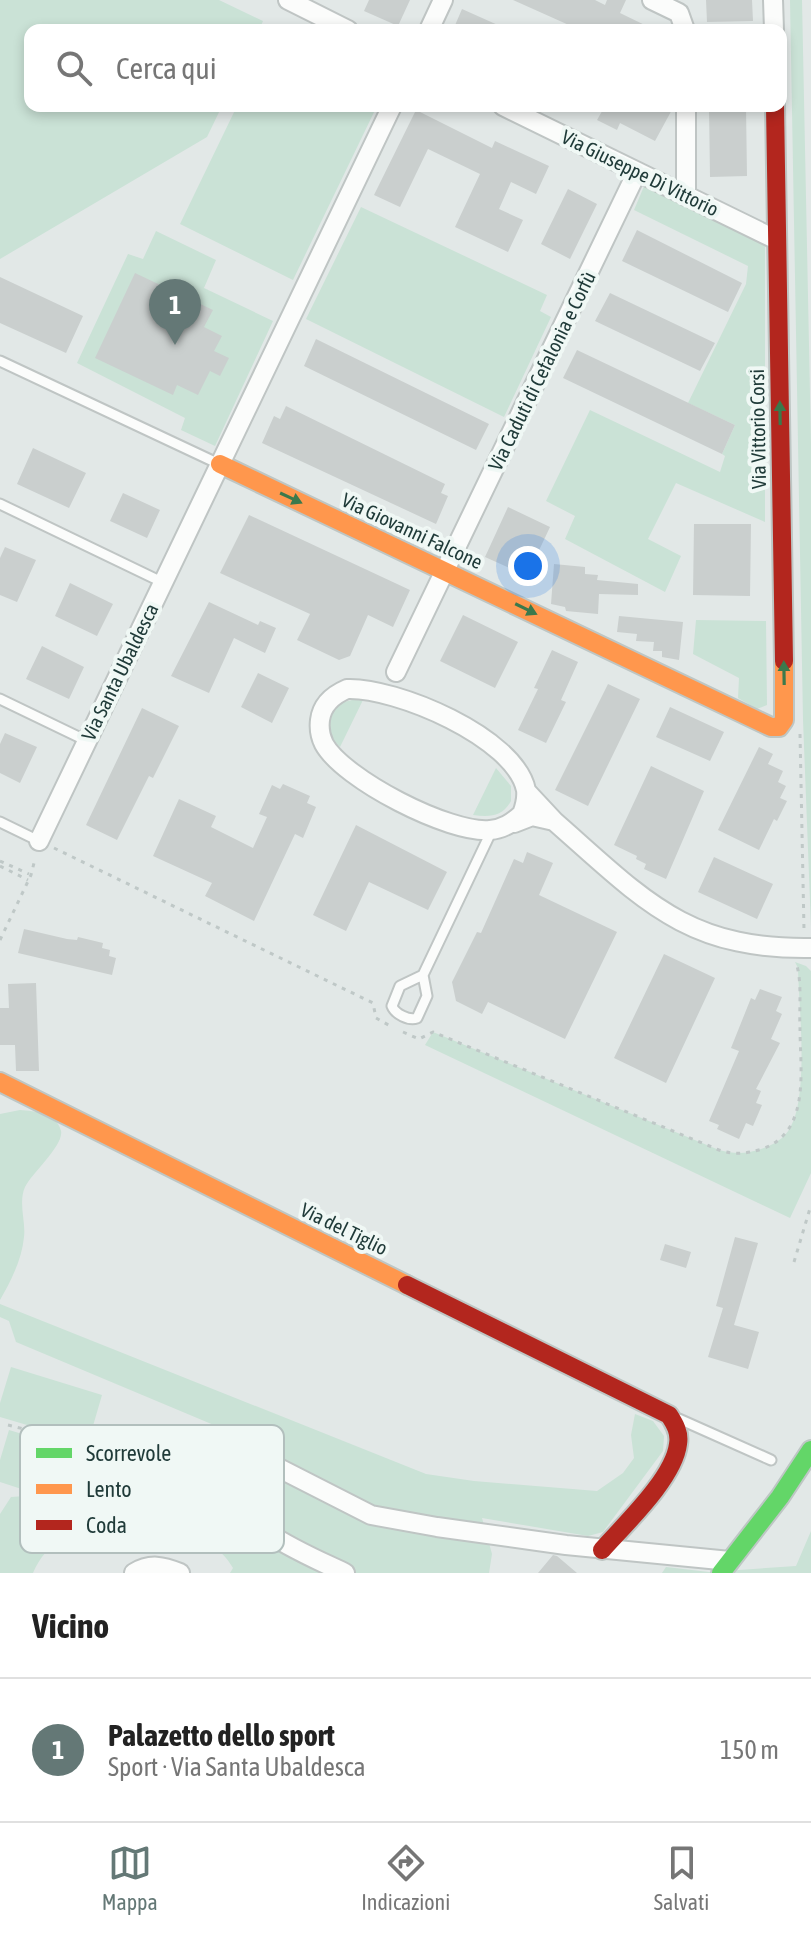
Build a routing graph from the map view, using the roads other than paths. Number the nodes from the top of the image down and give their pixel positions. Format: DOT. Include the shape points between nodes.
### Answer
graph roads {
  1 [pos="288,0"];
  2 [pos="443,0"];
  3 [pos="652,0"];
  4 [pos="773,0"];
  5 [pos="336,24"];
  6 [pos="432,24"];
  7 [pos="683,24"];
  8 [pos="774,24"];
  9 [pos="389,112"];
  10 [pos="515,112"];
  11 [pos="686,112"];
  12 [pos="775,112"];
  13 [pos="637,172"];
  14 [pos="686,196"];
  15 [pos="777,240"];
  16 [pos="0,361"];
  17 [pos="220,464"];
  18 [pos="0,504"];
  19 [pos="446,571"];
  20 [pos="164,583"];
  21 [pos="396,672"];
  22 [pos="370,690"];
  23 [pos="0,699"];
  24 [pos="413,702"];
  25 [pos="758,721"];
  26 [pos="87,741"];
  27 [pos="526,791"];
  28 [pos="554,821"];
  29 [pos="0,822"];
  30 [pos="511,824"];
  31 [pos="492,830"];
  32 [pos="39,841"];
  33 [pos="811,948"];
  34 [pos="423,975"];
  35 [pos="0,1082"];
  36 [pos="669,1415"];
  37 [pos="811,1450"];
  38 [pos="771,1460"];
  39 [pos="811,1468"];
  40 [pos="284,1471"];
  41 [pos="780,1497"];
  42 [pos="284,1542"];
  43 [pos="743,1544"];
  44 [pos="602,1550"];
  45 [pos="726,1567"];
  46 [pos="134,1573"];
  47 [pos="180,1573"];
  48 [pos="345,1573"];
  49 [pos="746,1573"];
  1 -- 5 [label="street"];
  2 -- 6 [label="street"];
  3 -- 7 [label="street" via="679,13"];
  4 -- 8 [label="street"];
  9 -- 17 [label="street, Via Santa Ubaldesca"];
  10 -- 13 [label="street, Via Giuseppe Di Vittorio"];
  11 -- 14 [label="street"];
  12 -- 15 [label="street, Via Vittorio Corsi"];
  13 -- 14 [label="street, Via Giuseppe Di Vittorio"];
  13 -- 19 [label="street, Via Caduti di Cefalonia e Corfù"];
  14 -- 15 [label="street, Via Giuseppe Di Vittorio"];
  25 -- 15 [label="street, Via Vittorio Corsi, one-way" via="779,727 785,712"];
  16 -- 17 [label="lane"];
  17 -- 19 [label="street, Via Giovanni Falcone, one-way"];
  17 -- 20 [label="street, Via Santa Ubaldesca"];
  18 -- 20 [label="lane"];
  19 -- 21 [label="street, Via Caduti di Cefalonia e Corfù"];
  19 -- 25 [label="street, Via Giovanni Falcone, one-way"];
  20 -- 26 [label="street, Via Santa Ubaldesca"];
  21 -- 22 [label="street"];
  21 -- 24 [label="street" via="405,696"];
  22 -- 24 [label="street"];
  22 -- 31 [label="street" via="347,689 326,704 321,736 333,755 411,807 460,826"];
  23 -- 26 [label="lane"];
  24 -- 27 [label="street" via="489,743"];
  26 -- 32 [label="street, Via Santa Ubaldesca"];
  27 -- 28 [label="street"];
  27 -- 30 [label="street" via="522,814"];
  28 -- 30 [label="street" via="532,816"];
  28 -- 33 [label="street" via="631,889 689,926 744,945"];
  29 -- 32 [label="lane"];
  30 -- 31 [label="street"];
  31 -- 34 [label="lane"];
  34 -- 34 [label="lane" via="427,996 417,1018 396,1012 392,1006 400,986"];
  35 -- 36 [label="street, Via del Tiglio"];
  36 -- 38 [label="lane"];
  36 -- 44 [label="street" via="677,1425 674,1457"];
  37 -- 41 [label="street"];
  39 -- 41 [label="street"];
  40 -- 44 [label="street" via="371,1515"];
  41 -- 43 [label="street"];
  42 -- 48 [label="street"];
  43 -- 45 [label="street"];
  43 -- 49 [label="street"];
  44 -- 45 [label="street"];
  46 -- 47 [label="street" via="157,1565"];
}
